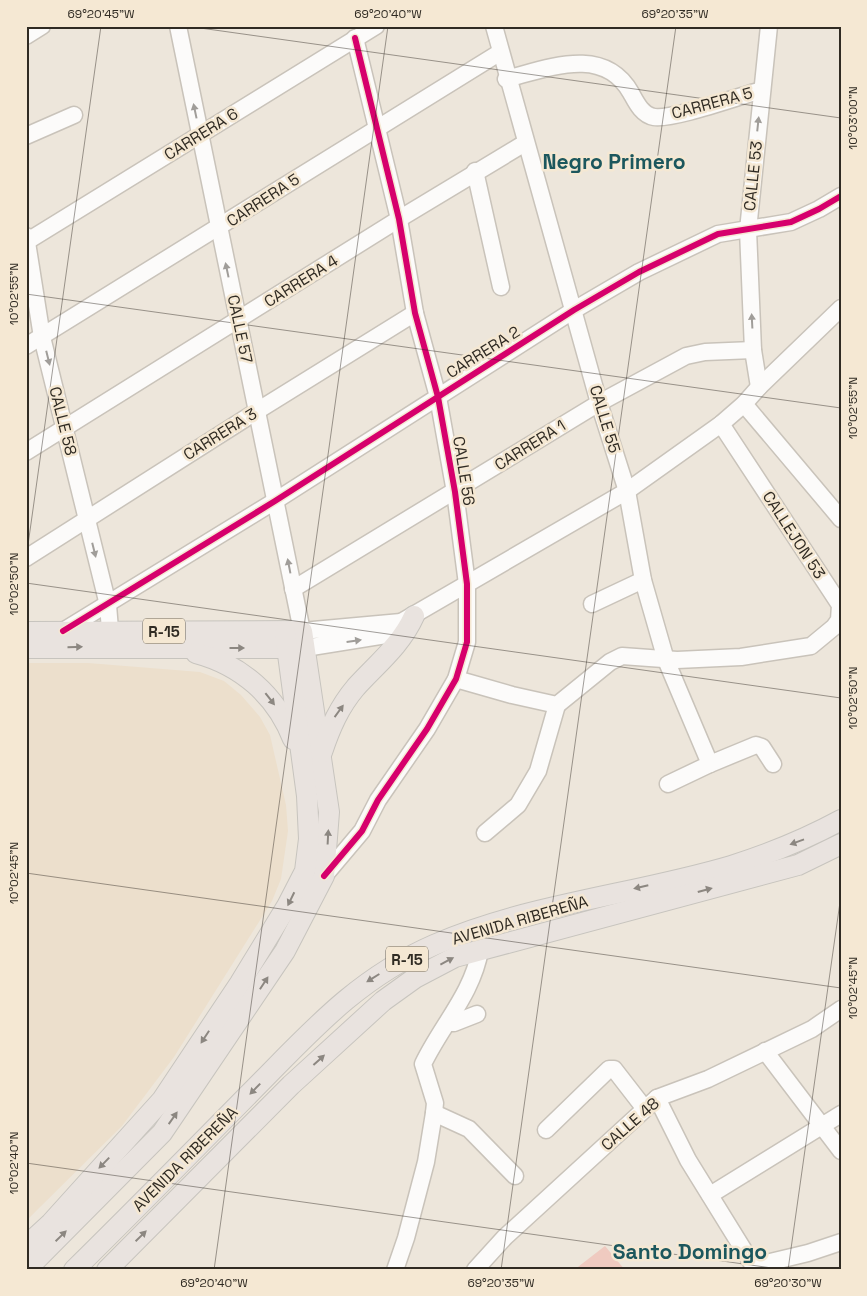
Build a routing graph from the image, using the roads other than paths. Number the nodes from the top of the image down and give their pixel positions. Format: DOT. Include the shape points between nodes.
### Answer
graph roads {
  1 [pos="42,26"];
  2 [pos="178,26"];
  3 [pos="376,26"];
  4 [pos="494,26"];
  5 [pos="769,26"];
  6 [pos="26,36"];
  7 [pos="355,38"];
  8 [pos="500,53"];
  9 [pos="506,78"];
  10 [pos="762,90"];
  11 [pos="74,115"];
  12 [pos="376,128"];
  13 [pos="200,135"];
  14 [pos="26,136"];
  15 [pos="525,143"];
  16 [pos="476,171"];
  17 [pos="841,196"];
  18 [pos="399,218"];
  19 [pos="219,229"];
  20 [pos="748,230"];
  21 [pos="27,240"];
  22 [pos="500,287"];
  23 [pos="574,310"];
  24 [pos="415,313"];
  25 [pos="839,315"];
  26 [pos="238,320"];
  27 [pos="42,337"];
  28 [pos="26,346"];
  29 [pos="753,350"];
  30 [pos="759,386"];
  31 [pos="438,397"];
  32 [pos="600,403"];
  33 [pos="744,404"];
  34 [pos="257,410"];
  35 [pos="721,424"];
  36 [pos="66,428"];
  37 [pos="26,452"];
  38 [pos="628,491"];
  39 [pos="455,492"];
  40 [pos="275,501"];
  41 [pos="86,519"];
  42 [pos="841,519"];
  43 [pos="26,558"];
  44 [pos="643,580"];
  45 [pos="467,584"];
  46 [pos="293,589"];
  47 [pos="592,604"];
  48 [pos="108,605"];
  49 [pos="408,619"];
  50 [pos="63,631"];
  51 [pos="26,632"];
  52 [pos="111,639"];
  53 [pos="295,640"];
  54 [pos="167,647"];
  55 [pos="26,648"];
  56 [pos="666,660"];
  57 [pos="456,679"];
  58 [pos="557,705"];
  59 [pos="320,756"];
  60 [pos="710,764"];
  61 [pos="773,764"];
  62 [pos="303,766"];
  63 [pos="668,784"];
  64 [pos="841,820"];
  65 [pos="485,833"];
  66 [pos="841,844"];
  67 [pos="324,876"];
  68 [pos="480,950"];
  69 [pos="841,1009"];
  70 [pos="477,1014"];
  71 [pos="448,1023"];
  72 [pos="766,1051"];
  73 [pos="651,1103"];
  74 [pos="434,1113"];
  75 [pos="841,1114"];
  76 [pos="821,1126"];
  77 [pos="546,1130"];
  78 [pos="841,1151"];
  79 [pos="515,1176"];
  80 [pos="710,1195"];
  81 [pos="841,1242"];
  82 [pos="26,1246"];
  83 [pos="755,1268"];
  84 [pos="26,1270"];
  85 [pos="74,1270"];
  86 [pos="106,1270"];
  87 [pos="395,1270"];
  88 [pos="475,1270"];
  1 -- 6 [label="street"];
  13 -- 2 [label="street, CALLE 57, one-way"];
  3 -- 7 [label="street, CARRERA 6"];
  4 -- 8 [label="street, CALLE 55"];
  5 -- 10 [label="street, CALLE 53"];
  7 -- 12 [label="street, CALLE 56"];
  7 -- 13 [label="street, CARRERA 6"];
  8 -- 9 [label="street, CALLE 55"];
  8 -- 12 [label="street, CARRERA 5"];
  9 -- 10 [label="street, CARRERA 5" via="552,67 586,63 600,65 626,83 638,105 653,117 669,116"];
  9 -- 15 [label="street, CALLE 55"];
  20 -- 10 [label="street, CALLE 53, one-way"];
  11 -- 14 [label="street"];
  12 -- 18 [label="street, CALLE 56"];
  12 -- 19 [label="street, CARRERA 5"];
  13 -- 19 [label="street, CALLE 57"];
  13 -- 21 [label="street, CARRERA 6"];
  15 -- 16 [label="street, CARRERA 4"];
  15 -- 23 [label="street, CALLE 55"];
  16 -- 18 [label="street, CARRERA 4"];
  16 -- 22 [label="street"];
  17 -- 20 [label="street, CARRERA 2" via="791,222"];
  18 -- 24 [label="street, CALLE 56"];
  18 -- 26 [label="street, CARRERA 4"];
  26 -- 19 [label="street, CALLE 57, one-way"];
  19 -- 27 [label="street, CARRERA 5"];
  20 -- 23 [label="street, CARRERA 2" via="718,234 639,272"];
  29 -- 20 [label="street, CALLE 53, one-way"];
  21 -- 27 [label="street, CALLE 58"];
  23 -- 31 [label="street, CARRERA 2"];
  23 -- 32 [label="street, CALLE 55"];
  24 -- 31 [label="street, CALLE 56"];
  24 -- 34 [label="street, CARRERA 3"];
  25 -- 30 [label="street"];
  26 -- 34 [label="street, CALLE 57"];
  26 -- 36 [label="street, CARRERA 4"];
  27 -- 28 [label="street, CARRERA 5"];
  27 -- 36 [label="street, CALLE 58, one-way"];
  29 -- 30 [label="street, CALLE 53"];
  29 -- 32 [label="street, CARRERA 1" via="686,356"];
  30 -- 33 [label="street"];
  31 -- 39 [label="street, CALLE 56"];
  31 -- 40 [label="street, CARRERA 2"];
  32 -- 38 [label="street, CALLE 55"];
  32 -- 39 [label="street, CARRERA 1"];
  33 -- 35 [label="street"];
  33 -- 42 [label="street"];
  34 -- 40 [label="street, CALLE 57"];
  34 -- 41 [label="street, CARRERA 3"];
  35 -- 38 [label="street"];
  35 -- 56 [label="street, CALLEJON 53" via="840,605 839,620 811,646 741,657"];
  36 -- 37 [label="street, CARRERA 4"];
  36 -- 41 [label="street, CALLE 58"];
  38 -- 44 [label="street, CALLE 55"];
  38 -- 45 [label="street"];
  39 -- 45 [label="street, CALLE 56"];
  39 -- 46 [label="street, CARRERA 1"];
  46 -- 40 [label="street, CALLE 57, one-way"];
  40 -- 48 [label="street, CARRERA 2"];
  41 -- 43 [label="street, CARRERA 3"];
  41 -- 48 [label="street, CALLE 58, one-way"];
  44 -- 47 [label="street"];
  44 -- 56 [label="street, CALLE 55"];
  45 -- 49 [label="street"];
  45 -- 57 [label="street, CALLE 56" via="467,642"];
  46 -- 53 [label="street, CALLE 57"];
  48 -- 50 [label="street, CARRERA 2"];
  48 -- 52 [label="street, CALLE 58"];
  49 -- 53 [label="street" via="386,635"];
  59 -- 49 [label="main road, one-way" via="334,718 356,688 408,631"];
  50 -- 51 [label="main road, R-15"];
  50 -- 52 [label="main road, R-15"];
  52 -- 53 [label="main road, R-15"];
  52 -- 54 [label="main road, R-15"];
  55 -- 52 [label="main road, R-15, one-way"];
  54 -- 53 [label="main road, R-15, one-way"];
  53 -- 59 [label="main road"];
  53 -- 62 [label="main road"];
  54 -- 62 [label="main road, one-way" via="207,656 251,679 265,692 289,728"];
  56 -- 58 [label="street, CALLEJON 53" via="634,656 616,659"];
  56 -- 60 [label="street, CALLE 55"];
  57 -- 58 [label="street"];
  57 -- 67 [label="street, CALLE 56" via="422,737 378,800 362,831"];
  58 -- 65 [label="street" via="538,771 518,805"];
  67 -- 59 [label="main road, one-way" via="329,812"];
  60 -- 61 [label="street" via="756,745 762,747"];
  60 -- 63 [label="street"];
  62 -- 82 [label="main road, one-way" via="309,838 304,871 288,906 162,1100 51,1223"];
  64 -- 85 [label="main road, AVENIDA RIBEREÑA / R-15, one-way" via="804,839 731,866 482,927 400,962 364,984 306,1034"];
  68 -- 66 [label="main road, AVENIDA RIBEREÑA / R-15, one-way" via="798,865"];
  84 -- 67 [label="main road, one-way" via="162,1133 286,951"];
  68 -- 71 [label="street" via="473,976"];
  86 -- 68 [label="main road, AVENIDA RIBEREÑA / R-15, one-way" via="291,1085 383,1001 415,978 455,957"];
  69 -- 72 [label="street, CALLE 48" via="812,1029"];
  70 -- 71 [label="street" via="454,1024"];
  71 -- 74 [label="street" via="423,1064 433,1096"];
  72 -- 73 [label="street, CALLE 48"];
  72 -- 76 [label="street"];
  73 -- 77 [label="street" via="614,1069 609,1069"];
  73 -- 80 [label="street"];
  73 -- 88 [label="street, CALLE 48" via="506,1236"];
  74 -- 79 [label="street" via="469,1129"];
  74 -- 87 [label="street" via="426,1162"];
  75 -- 76 [label="street"];
  76 -- 78 [label="street"];
  76 -- 80 [label="street"];
  80 -- 83 [label="street"];
  81 -- 83 [label="street"];
}
